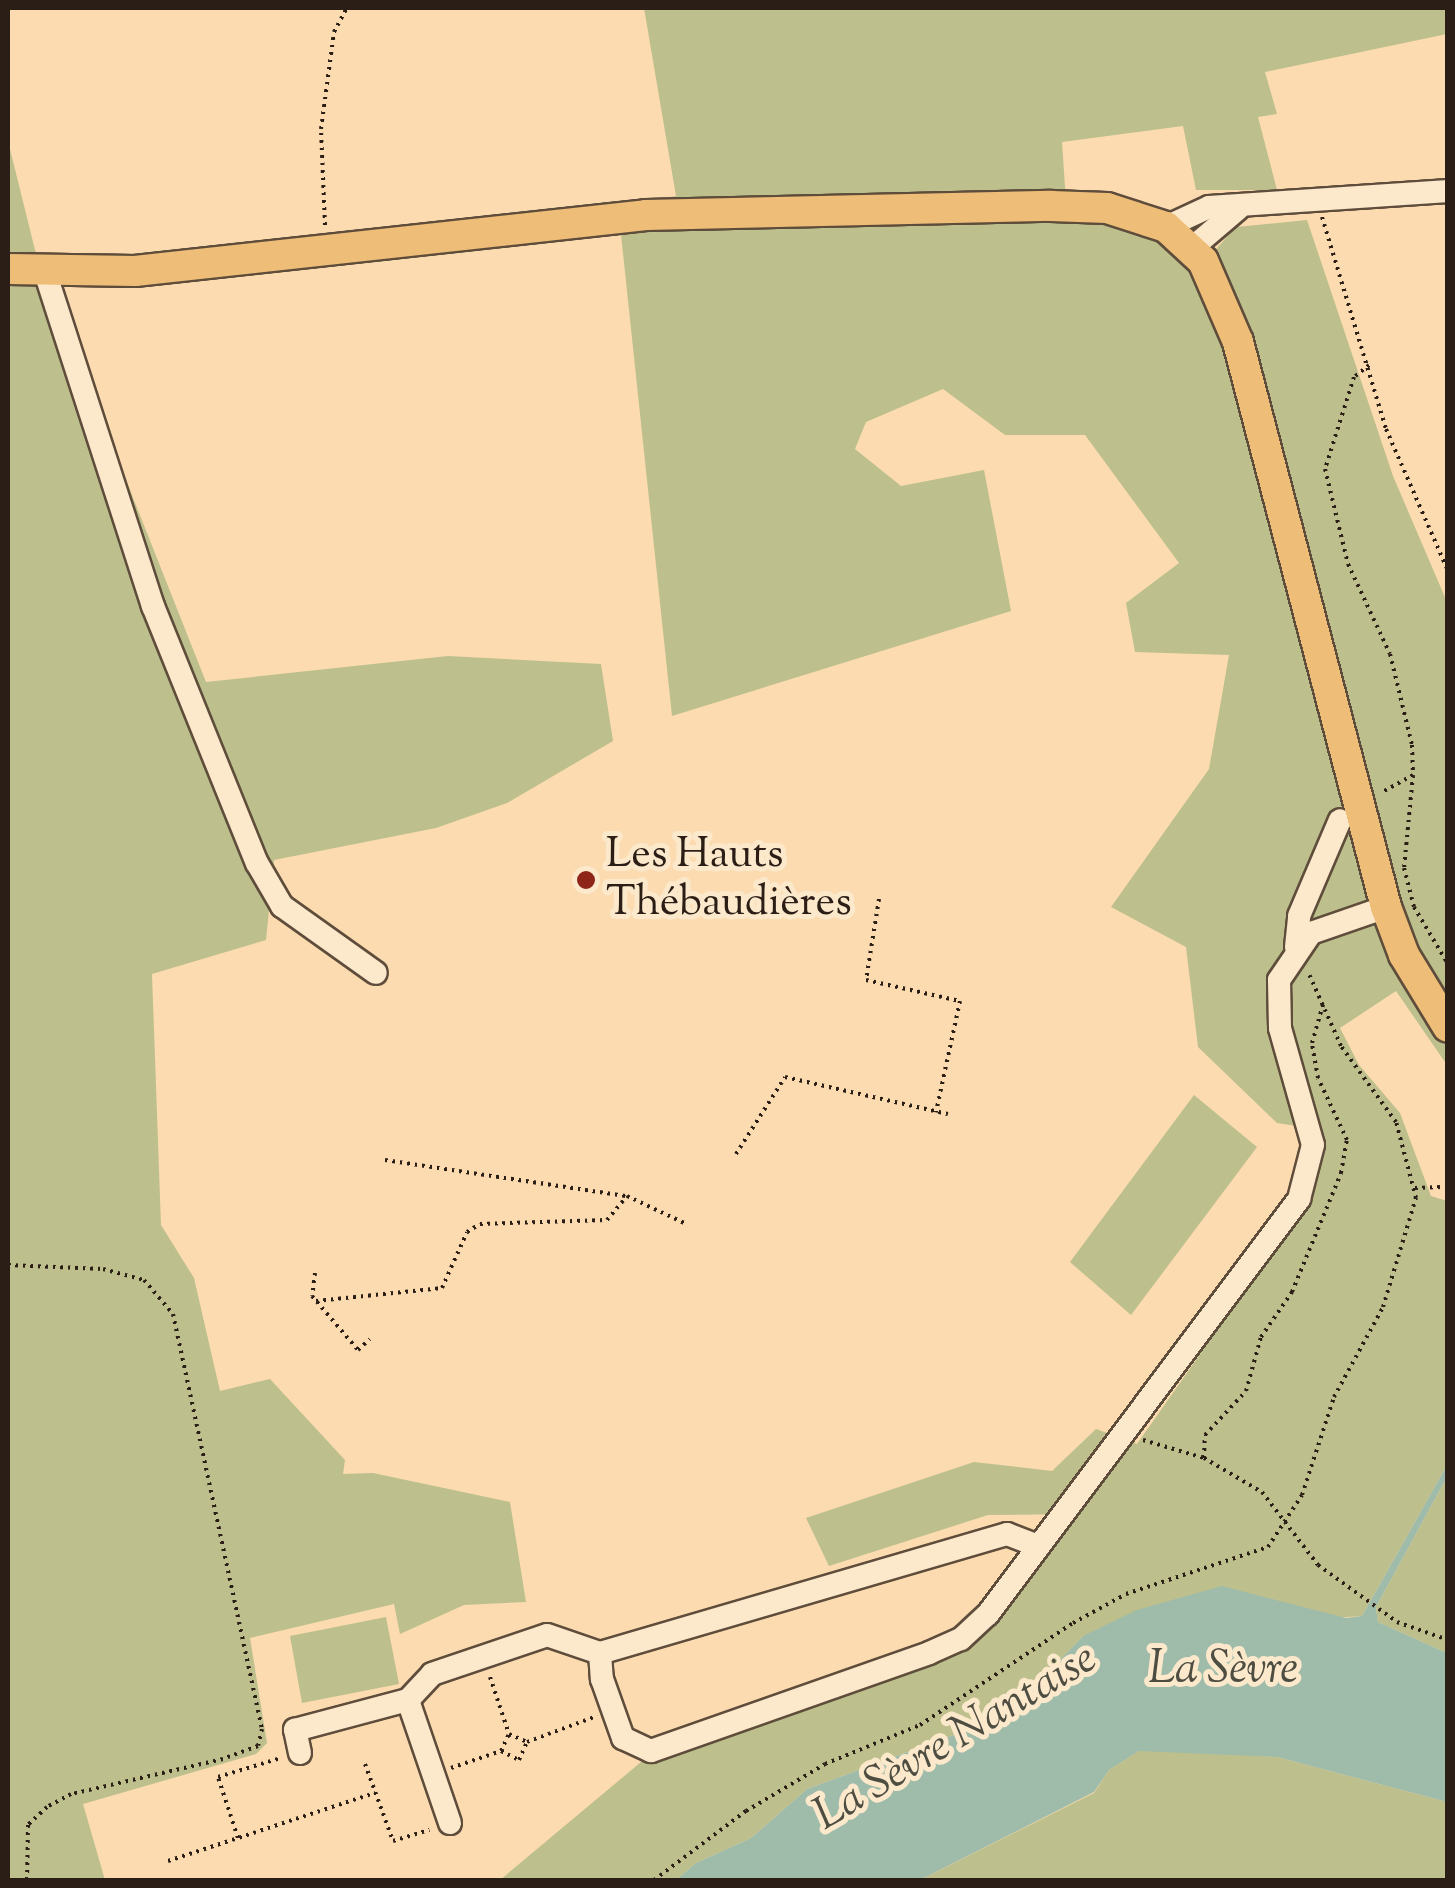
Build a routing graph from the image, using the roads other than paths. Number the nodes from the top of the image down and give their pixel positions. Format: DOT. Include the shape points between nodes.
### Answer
graph roads {
  1 [pos="1448,191"];
  2 [pos="1238,208"];
  3 [pos="1166,227"];
  4 [pos="1192,248"];
  5 [pos="8,269"];
  6 [pos="46,275"];
  7 [pos="1349,811"];
  8 [pos="1386,907"];
  9 [pos="1296,947"];
  10 [pos="376,972"];
  11 [pos="1448,1028"];
  12 [pos="1039,1546"];
  13 [pos="600,1653"];
  14 [pos="408,1700"];
  15 [pos="300,1753"];
  16 [pos="450,1823"];
  1 -- 2 [label="street"];
  2 -- 3 [label="street" via="1208,206"];
  2 -- 4 [label="street"];
  3 -- 4 [label="main road"];
  3 -- 6 [label="main road" via="1107,208 1051,206 646,215"];
  4 -- 7 [label="main road" via="1238,342"];
  5 -- 6 [label="main road"];
  6 -- 10 [label="street" via="153,606 257,862 282,906"];
  7 -- 8 [label="main road"];
  7 -- 9 [label="street" via="1299,916"];
  8 -- 9 [label="street" via="1327,925"];
  8 -- 11 [label="main road" via="1404,955"];
  9 -- 12 [label="street" via="1279,980 1277,1003 1314,1160 1299,1198"];
  12 -- 13 [label="street" via="1006,1534"];
  12 -- 13 [label="street" via="988,1614 961,1638 651,1751 623,1738"];
  13 -- 14 [label="street" via="547,1635 432,1674"];
  14 -- 15 [label="street" via="295,1730"];
  14 -- 16 [label="street"];
}
